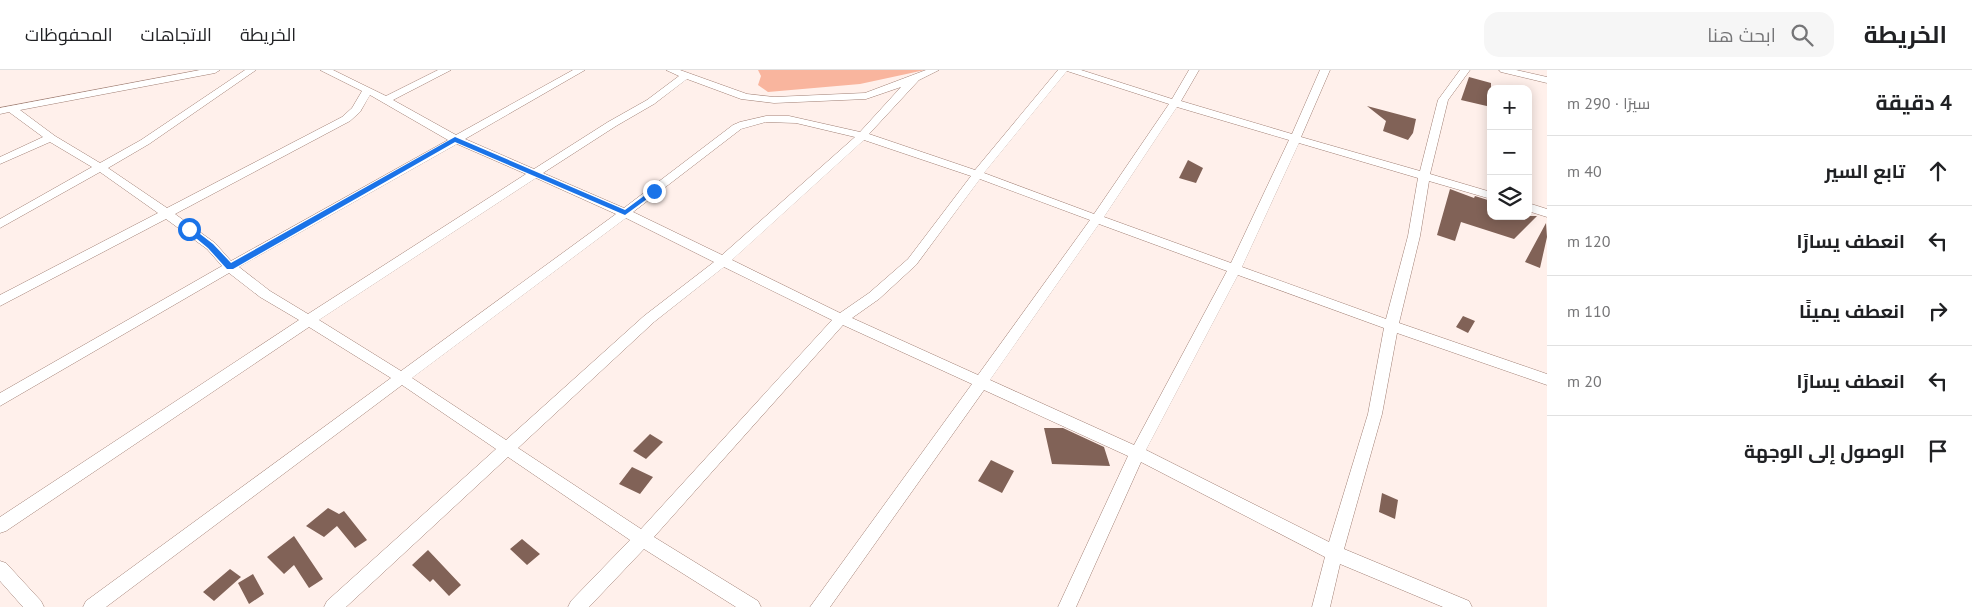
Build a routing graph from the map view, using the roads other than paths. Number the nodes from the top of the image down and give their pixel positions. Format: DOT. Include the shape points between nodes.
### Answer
graph roads {
  1 [pos="215,70"];
  2 [pos="251,70"];
  3 [pos="324,70"];
  4 [pos="446,70"];
  5 [pos="580,70"];
  6 [pos="672,70"];
  7 [pos="934,70"];
  8 [pos="1063,70"];
  9 [pos="1072,70"];
  10 [pos="1194,70"];
  11 [pos="1325,70"];
  12 [pos="1465,70"];
  13 [pos="1504,70"];
  14 [pos="686,75"];
  15 [pos="916,77"];
  16 [pos="1547,80"];
  17 [pos="368,90"];
  18 [pos="385,100"];
  19 [pos="1175,103"];
  20 [pos="5,109"];
  21 [pos="863,135"];
  22 [pos="50,138"];
  23 [pos="1295,138"];
  24 [pos="455,139"];
  25 [pos="0,161"];
  26 [pos="102,168"];
  27 [pos="534,175"];
  28 [pos="977,175"];
  29 [pos="1424,176"];
  30 [pos="1487,195"];
  31 [pos="1532,208"];
  32 [pos="625,213"];
  33 [pos="1547,213"];
  34 [pos="166,214"];
  35 [pos="1097,219"];
  36 [pos="0,224"];
  37 [pos="723,261"];
  38 [pos="230,267"];
  39 [pos="1235,268"];
  40 [pos="0,301"];
  41 [pos="841,319"];
  42 [pos="309,320"];
  43 [pos="1391,327"];
  44 [pos="402,379"];
  45 [pos="1547,380"];
  46 [pos="983,382"];
  47 [pos="0,400"];
  48 [pos="506,449"];
  49 [pos="1137,454"];
  50 [pos="0,526"];
  51 [pos="642,539"];
  52 [pos="1334,553"];
  53 [pos="0,569"];
  54 [pos="34,607"];
  55 [pos="92,607"];
  56 [pos="334,607"];
  57 [pos="576,607"];
  58 [pos="752,607"];
  59 [pos="819,607"];
  60 [pos="1067,607"];
  61 [pos="1321,607"];
  62 [pos="1463,607"];
  1 -- 20 [label="street"];
  2 -- 26 [label="street" via="176,123"];
  3 -- 17 [label="street"];
  4 -- 18 [label="street"];
  5 -- 24 [label="street"];
  6 -- 14 [label="street"];
  7 -- 15 [label="street"];
  8 -- 28 [label="street"];
  9 -- 19 [label="street"];
  10 -- 19 [label="street"];
  11 -- 23 [label="street"];
  12 -- 29 [label="street" via="1444,100"];
  13 -- 16 [label="street"];
  14 -- 15 [label="street" via="745,97 774,100 866,96"];
  14 -- 27 [label="street" via="667,93"];
  15 -- 21 [label="street"];
  17 -- 18 [label="street"];
  17 -- 34 [label="street" via="356,110 346,119"];
  18 -- 24 [label="street"];
  19 -- 23 [label="street"];
  19 -- 35 [label="street"];
  20 -- 22 [label="street"];
  21 -- 28 [label="street"];
  21 -- 32 [label="street" via="795,120 768,119 737,126"];
  21 -- 37 [label="street"];
  22 -- 25 [label="street"];
  22 -- 26 [label="street"];
  23 -- 29 [label="street"];
  23 -- 39 [label="street"];
  24 -- 27 [label="street"];
  24 -- 38 [label="street"];
  26 -- 34 [label="street"];
  26 -- 36 [label="street"];
  27 -- 32 [label="street"];
  27 -- 42 [label="street"];
  28 -- 35 [label="street"];
  28 -- 41 [label="street" via="912,262 874,296"];
  29 -- 30 [label="street"];
  29 -- 43 [label="street" via="1414,236"];
  31 -- 33 [label="street"];
  32 -- 37 [label="street"];
  32 -- 44 [label="street"];
  34 -- 38 [label="street" via="211,246"];
  34 -- 40 [label="street"];
  35 -- 39 [label="street"];
  35 -- 46 [label="street"];
  37 -- 41 [label="street"];
  37 -- 48 [label="street" via="649,318"];
  38 -- 42 [label="street" via="265,294"];
  38 -- 47 [label="street"];
  39 -- 43 [label="street"];
  39 -- 49 [label="street"];
  41 -- 46 [label="street"];
  41 -- 51 [label="street"];
  42 -- 44 [label="street"];
  42 -- 50 [label="street"];
  43 -- 45 [label="street"];
  43 -- 52 [label="street" via="1375,414"];
  44 -- 48 [label="street"];
  44 -- 55 [label="street"];
  46 -- 49 [label="street"];
  46 -- 59 [label="street"];
  48 -- 51 [label="street"];
  48 -- 56 [label="street"];
  49 -- 52 [label="street"];
  49 -- 60 [label="street"];
  51 -- 57 [label="street"];
  51 -- 58 [label="street"];
  52 -- 61 [label="street"];
  52 -- 62 [label="street"];
  53 -- 54 [label="street"];
}
